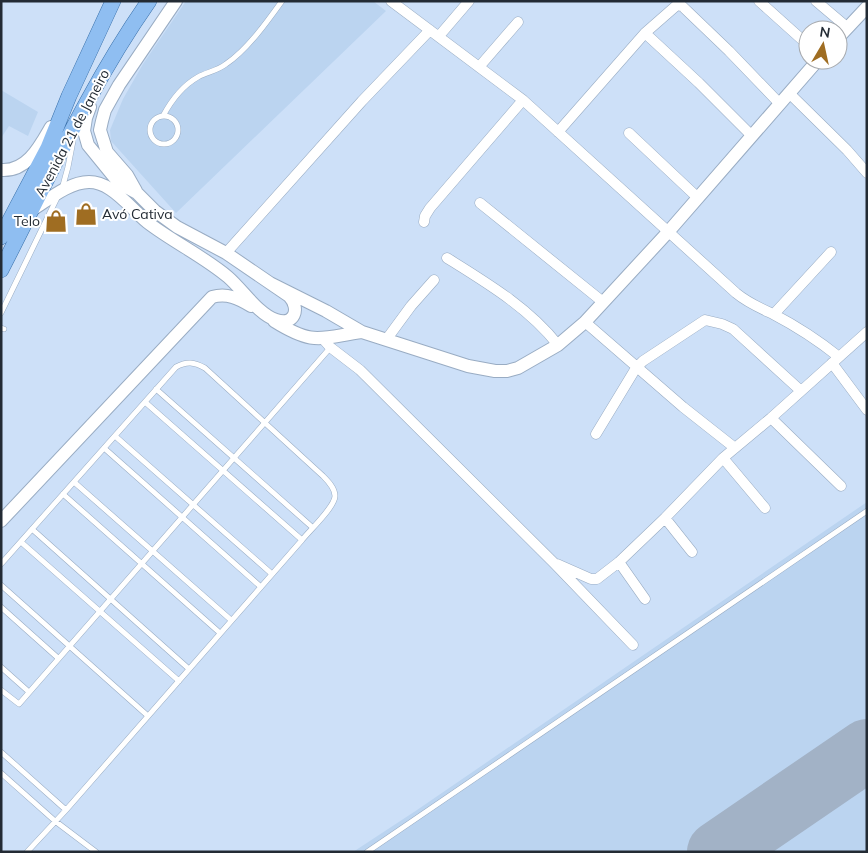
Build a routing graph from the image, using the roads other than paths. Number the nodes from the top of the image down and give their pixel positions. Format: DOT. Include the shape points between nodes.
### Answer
graph roads {
  1 [pos="113,1"];
  2 [pos="149,1"];
  3 [pos="176,1"];
  4 [pos="282,1"];
  5 [pos="391,1"];
  6 [pos="469,1"];
  7 [pos="759,1"];
  8 [pos="816,1"];
  9 [pos="867,6"];
  10 [pos="839,20"];
  11 [pos="518,22"];
  12 [pos="848,28"];
  13 [pos="430,30"];
  14 [pos="645,33"];
  15 [pos="439,36"];
  16 [pos="798,36"];
  17 [pos="479,67"];
  18 [pos="809,70"];
  19 [pos="104,72"];
  20 [pos="789,94"];
  21 [pos="69,96"];
  22 [pos="523,100"];
  23 [pos="780,104"];
  24 [pos="163,116"];
  25 [pos="76,121"];
  26 [pos="558,132"];
  27 [pos="629,133"];
  28 [pos="752,136"];
  29 [pos="1,170"];
  30 [pos="867,173"];
  31 [pos="60,193"];
  32 [pos="137,194"];
  33 [pos="697,198"];
  34 [pos="480,203"];
  35 [pos="32,210"];
  36 [pos="424,222"];
  37 [pos="669,231"];
  38 [pos="1,237"];
  39 [pos="831,252"];
  40 [pos="226,253"];
  41 [pos="447,258"];
  42 [pos="1,270"];
  43 [pos="434,280"];
  44 [pos="270,283"];
  45 [pos="603,302"];
  46 [pos="1,313"];
  47 [pos="774,314"];
  48 [pos="267,317"];
  49 [pos="584,322"];
  50 [pos="362,332"];
  51 [pos="867,332"];
  52 [pos="386,340"];
  53 [pos="327,343"];
  54 [pos="558,345"];
  55 [pos="836,360"];
  56 [pos="636,368"];
  57 [pos="156,389"];
  58 [pos="801,391"];
  59 [pos="145,402"];
  60 [pos="867,410"];
  61 [pos="771,418"];
  62 [pos="265,422"];
  63 [pos="596,434"];
  64 [pos="115,436"];
  65 [pos="104,448"];
  66 [pos="735,448"];
  67 [pos="233,458"];
  68 [pos="723,458"];
  69 [pos="223,470"];
  70 [pos="74,482"];
  71 [pos="841,486"];
  72 [pos="63,494"];
  73 [pos="192,505"];
  74 [pos="766,508"];
  75 [pos="867,511"];
  76 [pos="182,517"];
  77 [pos="665,518"];
  78 [pos="1,521"];
  79 [pos="312,527"];
  80 [pos="32,529"];
  81 [pos="302,540"];
  82 [pos="21,542"];
  83 [pos="152,551"];
  84 [pos="692,552"];
  85 [pos="619,562"];
  86 [pos="141,563"];
  87 [pos="554,563"];
  88 [pos="1,564"];
  89 [pos="272,574"];
  90 [pos="1,585"];
  91 [pos="261,587"];
  92 [pos="110,598"];
  93 [pos="645,599"];
  94 [pos="1,607"];
  95 [pos="99,611"];
  96 [pos="231,620"];
  97 [pos="220,633"];
  98 [pos="69,645"];
  99 [pos="633,645"];
  100 [pos="58,658"];
  101 [pos="1,667"];
  102 [pos="189,668"];
  103 [pos="178,681"];
  104 [pos="1,690"];
  105 [pos="29,692"];
  106 [pos="148,716"];
  107 [pos="3,754"];
  108 [pos="1,761"];
  109 [pos="1,773"];
  110 [pos="66,810"];
  111 [pos="55,821"];
  112 [pos="27,852"];
  113 [pos="96,852"];
  114 [pos="367,852"];
  1 -- 21 [label="main road, Avenida 21 de Janeiro"];
  2 -- 19 [label="main road, Avenida 21 de Janeiro"];
  3 -- 32 [label="street" via="124,79 102,120 100,130 106,152 127,175"];
  4 -- 24 [label="lane" via="240,52 227,64 198,77 173,97"];
  5 -- 13 [label="street"];
  6 -- 15 [label="street"];
  7 -- 16 [label="street"];
  8 -- 10 [label="street"];
  9 -- 12 [label="street"];
  11 -- 17 [label="street"];
  13 -- 15 [label="street"];
  13 -- 40 [label="street"];
  14 -- 23 [label="street" via="675,6 682,6"];
  14 -- 26 [label="street"];
  14 -- 28 [label="street"];
  15 -- 17 [label="street"];
  17 -- 22 [label="street"];
  18 -- 20 [label="street"];
  19 -- 25 [label="main road, Avenida 21 de Janeiro"];
  19 -- 32 [label="street" via="84,131 97,158 119,183"];
  20 -- 23 [label="street"];
  20 -- 30 [label="street"];
  21 -- 29 [label="street" via="30,159 18,168"];
  21 -- 38 [label="main road, Avenida 21 de Janeiro" via="48,148"];
  22 -- 26 [label="street"];
  22 -- 36 [label="street" via="430,208"];
  23 -- 28 [label="street"];
  24 -- 24 [label="lane" via="154,120 150,133 154,142 164,145 176,139 178,130 175,122"];
  25 -- 31 [label="lane"];
  25 -- 35 [label="main road, Avenida 21 de Janeiro"];
  26 -- 37 [label="street"];
  27 -- 33 [label="street"];
  28 -- 33 [label="street"];
  31 -- 35 [label="street"];
  31 -- 46 [label="lane"];
  31 -- 48 [label="street" via="83,182 109,188 147,222 229,278"];
  32 -- 40 [label="street" via="177,227"];
  33 -- 37 [label="street"];
  34 -- 45 [label="street"];
  35 -- 42 [label="main road, Avenida 21 de Janeiro"];
  37 -- 45 [label="street"];
  37 -- 47 [label="street" via="736,293"];
  39 -- 47 [label="street"];
  40 -- 44 [label="street"];
  41 -- 54 [label="street" via="530,314"];
  43 -- 52 [label="street"];
  44 -- 48 [label="street" via="289,296 296,307 291,319 286,321"];
  44 -- 50 [label="street"];
  45 -- 49 [label="street"];
  47 -- 55 [label="street" via="820,342"];
  48 -- 53 [label="street" via="300,336"];
  48 -- 78 [label="street" via="240,299 220,295 212,297"];
  49 -- 54 [label="street"];
  49 -- 56 [label="street"];
  50 -- 52 [label="street"];
  50 -- 53 [label="street"];
  51 -- 55 [label="street"];
  52 -- 54 [label="street" via="468,366 495,371 518,368"];
  53 -- 62 [label="lane"];
  53 -- 87 [label="street" via="360,370"];
  55 -- 58 [label="street"];
  55 -- 60 [label="street"];
  56 -- 58 [label="street" via="697,324 711,320 743,338"];
  56 -- 63 [label="street"];
  56 -- 66 [label="street"];
  57 -- 59 [label="lane"];
  57 -- 62 [label="lane" via="176,368 185,362 195,363 205,368"];
  57 -- 67 [label="lane"];
  58 -- 61 [label="street"];
  59 -- 64 [label="lane"];
  59 -- 69 [label="lane"];
  61 -- 66 [label="street"];
  61 -- 71 [label="street"];
  62 -- 67 [label="lane"];
  62 -- 79 [label="lane" via="331,484 335,496 332,505"];
  64 -- 65 [label="lane"];
  64 -- 73 [label="lane"];
  65 -- 70 [label="lane"];
  65 -- 76 [label="lane"];
  66 -- 68 [label="street"];
  67 -- 69 [label="lane"];
  67 -- 79 [label="lane"];
  68 -- 74 [label="street"];
  68 -- 77 [label="street"];
  69 -- 73 [label="lane"];
  69 -- 81 [label="lane"];
  70 -- 72 [label="lane"];
  70 -- 83 [label="lane"];
  72 -- 80 [label="lane"];
  72 -- 86 [label="lane"];
  73 -- 76 [label="lane"];
  73 -- 89 [label="lane"];
  75 -- 114 [label="lane"];
  76 -- 83 [label="lane"];
  76 -- 91 [label="lane"];
  77 -- 84 [label="street"];
  77 -- 85 [label="street"];
  79 -- 81 [label="lane"];
  80 -- 82 [label="lane"];
  80 -- 92 [label="lane"];
  81 -- 89 [label="lane"];
  82 -- 88 [label="lane"];
  82 -- 95 [label="lane"];
  83 -- 86 [label="lane"];
  83 -- 96 [label="lane"];
  85 -- 87 [label="street" via="595,579"];
  85 -- 93 [label="street"];
  86 -- 92 [label="lane"];
  86 -- 97 [label="lane"];
  87 -- 99 [label="street"];
  89 -- 91 [label="lane"];
  90 -- 98 [label="lane"];
  91 -- 96 [label="lane"];
  92 -- 95 [label="lane"];
  92 -- 102 [label="lane"];
  94 -- 100 [label="lane"];
  95 -- 98 [label="lane"];
  95 -- 103 [label="lane"];
  96 -- 97 [label="lane"];
  97 -- 102 [label="lane"];
  98 -- 100 [label="lane"];
  98 -- 106 [label="lane"];
  100 -- 105 [label="lane"];
  101 -- 105 [label="lane"];
  102 -- 103 [label="lane"];
  103 -- 106 [label="lane"];
  104 -- 105 [label="lane" via="18,704"];
  106 -- 110 [label="lane"];
  107 -- 108 [label="lane"];
  107 -- 110 [label="lane"];
  109 -- 111 [label="lane"];
  110 -- 111 [label="lane"];
  111 -- 112 [label="lane"];
  111 -- 113 [label="lane"];
}
